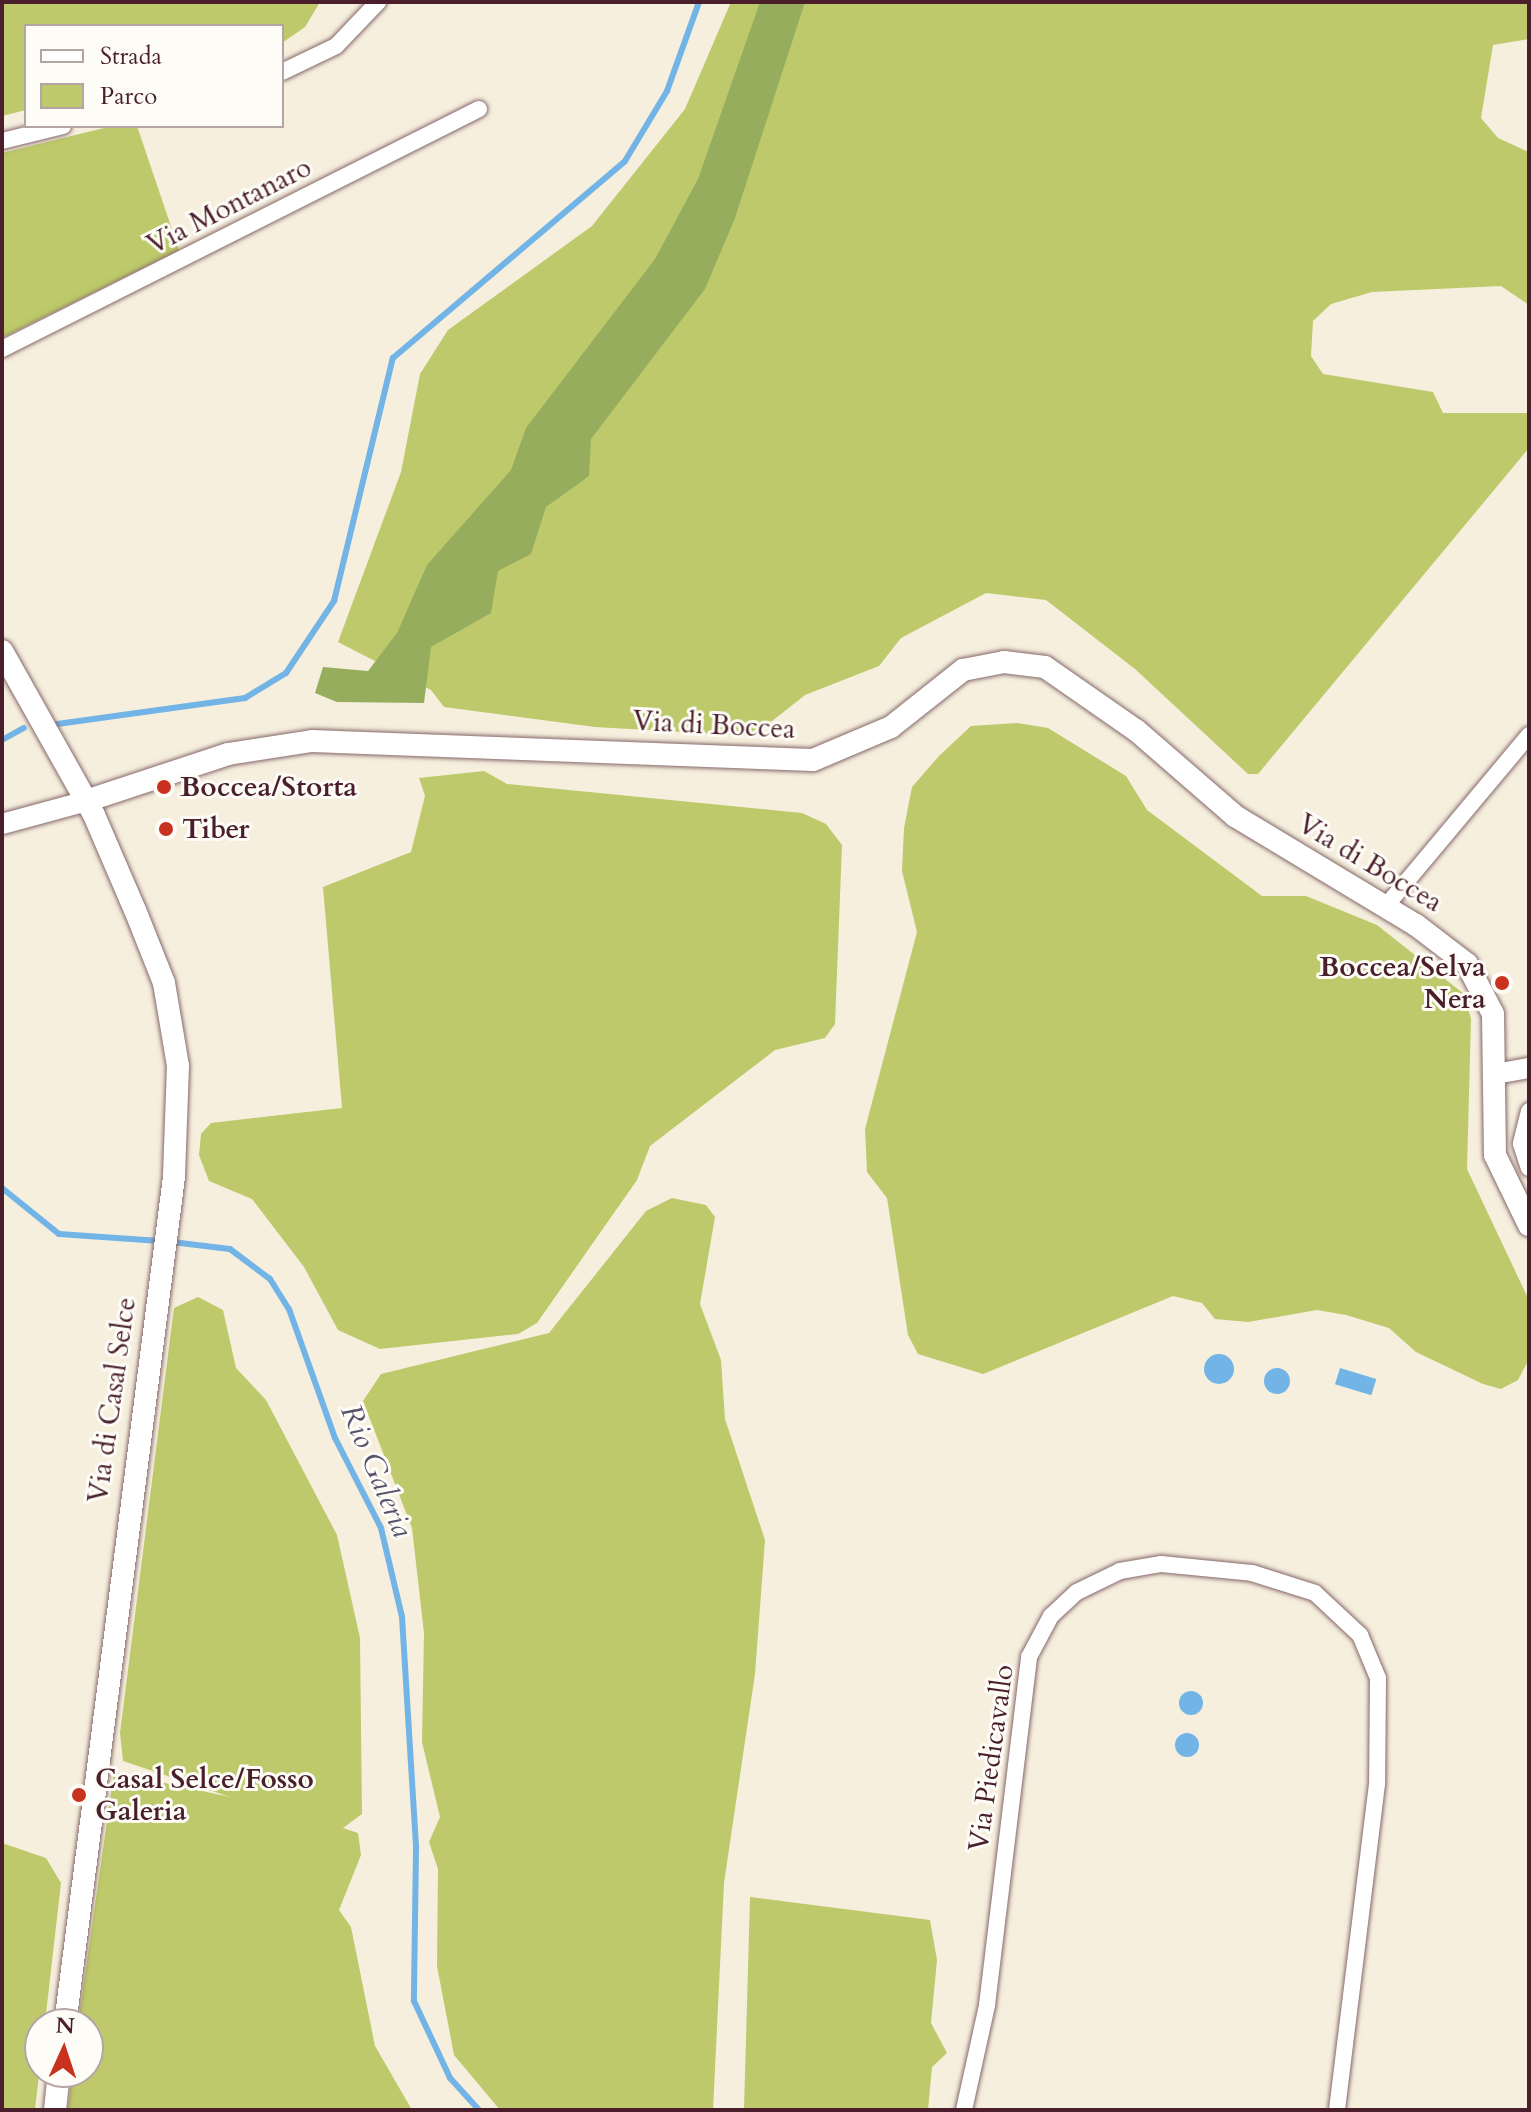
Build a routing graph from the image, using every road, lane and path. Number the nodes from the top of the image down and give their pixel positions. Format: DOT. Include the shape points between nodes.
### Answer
graph roads {
  1 [pos="378,2"];
  2 [pos="284,71"];
  3 [pos="479,109"];
  4 [pos="55,128"];
  5 [pos="2,141"];
  6 [pos="2,349"];
  7 [pos="2,651"];
  8 [pos="1529,735"];
  9 [pos="83,802"];
  10 [pos="2,824"];
  11 [pos="1386,906"];
  12 [pos="1529,1068"];
  13 [pos="1495,1074"];
  14 [pos="1529,1111"];
  15 [pos="1529,1168"];
  16 [pos="1529,1225"];
  17 [pos="67,2008"];
  18 [pos="57,2088"];
  19 [pos="55,2110"];
  20 [pos="964,2110"];
  21 [pos="1337,2110"];
  1 -- 2 [label="street" via="336,46"];
  3 -- 6 [label="street, Via Montanaro"];
  4 -- 5 [label="street"];
  7 -- 9 [label="main road, Via di Casal Selce"];
  8 -- 11 [label="street"];
  9 -- 10 [label="street, Via di Boccea"];
  9 -- 11 [label="main road, Via di Boccea" via="228,754 312,741 813,760 891,727 963,670 1014,661 1061,674 1235,816"];
  9 -- 17 [label="main road, Via di Casal Selce" via="164,983 178,1066 174,1177"];
  11 -- 13 [label="main road, Via di Boccea" via="1454,951 1482,986 1493,1014"];
  12 -- 13 [label="street"];
  13 -- 16 [label="main road, Via di Boccea" via="1495,1155"];
  14 -- 15 [label="street" via="1521,1144"];
  18 -- 19 [label="main road"];
  20 -- 21 [label="street, Via Piedicavallo" via="987,2005 1029,1657 1051,1616 1077,1592 1120,1571 1161,1564 1264,1575 1315,1593 1360,1635 1378,1678 1377,1784"];
}
